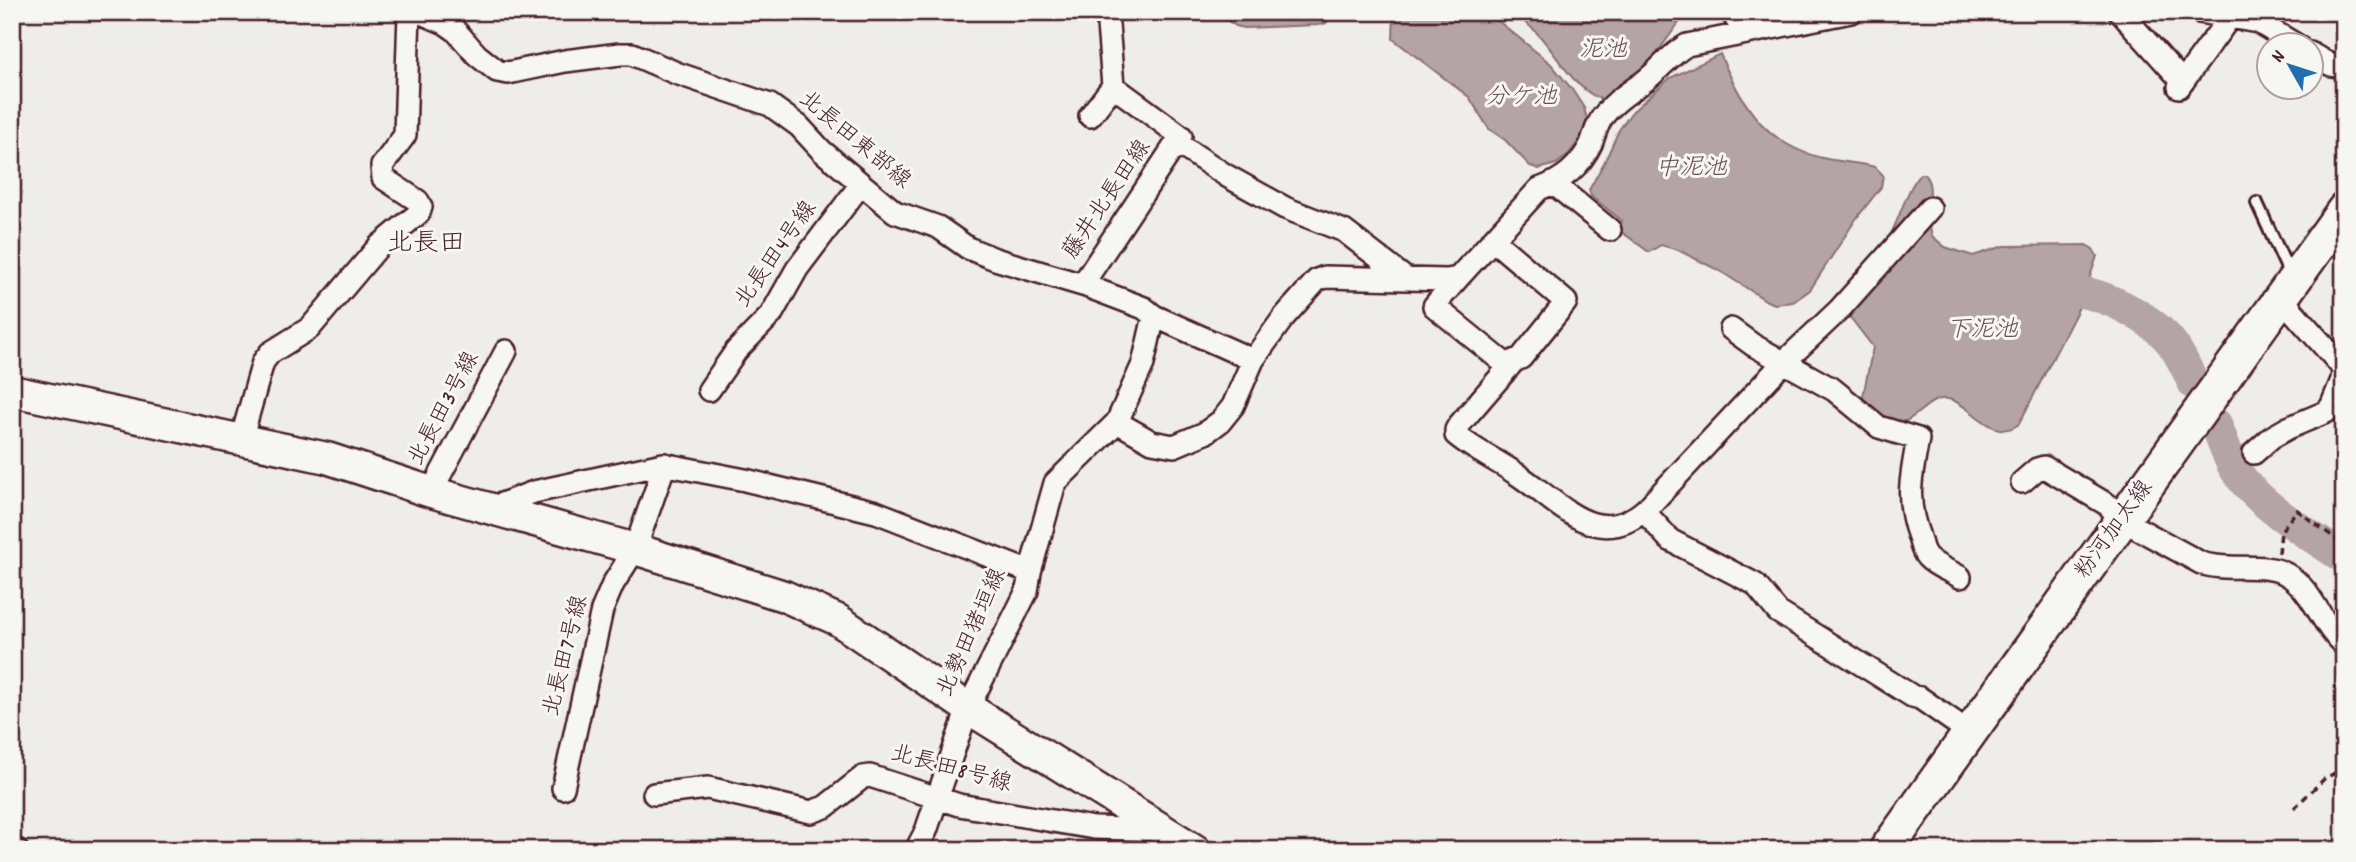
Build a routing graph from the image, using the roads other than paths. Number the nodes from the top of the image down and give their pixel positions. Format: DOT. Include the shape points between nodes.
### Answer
graph roads {
  1 [pos="409,12"];
  2 [pos="419,12"];
  3 [pos="1107,12"];
  4 [pos="1731,12"];
  5 [pos="1850,12"];
  6 [pos="2120,12"];
  7 [pos="2213,14"];
  8 [pos="2275,32"];
  9 [pos="1746,33"];
  10 [pos="2324,61"];
  11 [pos="2344,67"];
  12 [pos="1113,86"];
  13 [pos="1090,117"];
  14 [pos="1177,144"];
  15 [pos="861,184"];
  16 [pos="1554,184"];
  17 [pos="2257,203"];
  18 [pos="1930,208"];
  19 [pos="2344,210"];
  20 [pos="1610,230"];
  21 [pos="1493,240"];
  22 [pos="1405,278"];
  23 [pos="1458,278"];
  24 [pos="1082,285"];
  25 [pos="2287,289"];
  26 [pos="1154,316"];
  27 [pos="1731,329"];
  28 [pos="506,351"];
  29 [pos="1253,360"];
  30 [pos="1784,362"];
  31 [pos="1509,367"];
  32 [pos="709,390"];
  33 [pos="12,391"];
  34 [pos="1117,422"];
  35 [pos="241,440"];
  36 [pos="2254,453"];
  37 [pos="665,464"];
  38 [pos="2022,482"];
  39 [pos="430,492"];
  40 [pos="491,508"];
  41 [pos="1644,511"];
  42 [pos="2122,520"];
  43 [pos="635,549"];
  44 [pos="1030,572"];
  45 [pos="1960,577"];
  46 [pos="2344,645"];
  47 [pos="968,708"];
  48 [pos="1970,733"];
  49 [pos="563,788"];
  50 [pos="654,794"];
  51 [pos="937,799"];
  52 [pos="1164,830"];
  53 [pos="916,850"];
  54 [pos="1195,850"];
  55 [pos="1886,850"];
  1 -- 35 [label="street" via="405,135 381,173 418,201 419,213 379,246 310,328 270,353"];
  2 -- 15 [label="street, 北長田東部線" via="455,30 497,71 632,54 748,96 799,126"];
  3 -- 12 [label="street"];
  4 -- 9 [label="street"];
  5 -- 9 [label="street"];
  6 -- 7 [label="street" via="2181,84"];
  7 -- 8 [label="street" via="2258,22"];
  9 -- 16 [label="street" via="1687,45 1674,53 1606,111 1586,154"];
  10 -- 11 [label="street"];
  12 -- 13 [label="street"];
  12 -- 14 [label="street, 藤井北長田線" via="1181,136"];
  14 -- 22 [label="street" via="1285,208 1344,231"];
  14 -- 24 [label="street, 藤井北長田線"];
  15 -- 24 [label="street, 北長田東部線" via="895,212 938,227 968,248"];
  15 -- 32 [label="street, 北長田4号線" via="797,269 771,315 736,351"];
  16 -- 20 [label="street"];
  16 -- 21 [label="street" via="1539,189"];
  17 -- 25 [label="lane"];
  18 -- 30 [label="street" via="1839,310"];
  19 -- 25 [label="main road, 粉河加太線"];
  21 -- 23 [label="street"];
  21 -- 31 [label="street" via="1566,302"];
  22 -- 23 [label="street"];
  22 -- 29 [label="street" via="1317,280"];
  23 -- 31 [label="street" via="1434,306"];
  24 -- 26 [label="street, 北長田東部線"];
  25 -- 36 [label="street" via="2339,363 2342,380 2326,412 2272,437"];
  25 -- 42 [label="main road, 粉河加太線"];
  26 -- 29 [label="street, 北長田東部線"];
  26 -- 34 [label="street" via="1143,364"];
  27 -- 30 [label="street"];
  28 -- 39 [label="street, 北長田3号線"];
  29 -- 34 [label="street" via="1233,406 1221,421 1190,441 1174,446 1152,442"];
  30 -- 41 [label="street"];
  30 -- 45 [label="street" via="1834,390 1879,427 1918,439 1910,482 1913,521 1924,554"];
  31 -- 41 [label="street" via="1459,425 1456,435 1587,523 1620,525"];
  33 -- 35 [label="street"];
  34 -- 44 [label="street, 北勢田猪垣線" via="1055,483"];
  35 -- 39 [label="street" via="327,458"];
  37 -- 40 [label="street" via="534,492"];
  37 -- 43 [label="street, 北長田7号線"];
  37 -- 44 [label="street" via="876,512"];
  38 -- 42 [label="street" via="2044,467 2108,505"];
  39 -- 40 [label="street"];
  40 -- 43 [label="street"];
  41 -- 48 [label="street" via="1670,540 1755,584 1778,612"];
  42 -- 46 [label="street" via="2214,568 2285,573 2302,587"];
  42 -- 48 [label="main road, 粉河加太線"];
  43 -- 47 [label="street" via="784,596 838,620"];
  43 -- 49 [label="street, 北長田7号線" via="612,584 602,610"];
  44 -- 47 [label="street, 北勢田猪垣線" via="1027,591"];
  47 -- 51 [label="street, 北勢田猪垣線"];
  47 -- 52 [label="street"];
  48 -- 55 [label="main road, 粉河加太線"];
  50 -- 51 [label="street, 北長田8号線" via="708,788 811,812 870,776"];
  51 -- 52 [label="street, 北長田8号線" via="1094,828"];
  51 -- 53 [label="street, 北勢田猪垣線"];
  52 -- 54 [label="street"];
}
